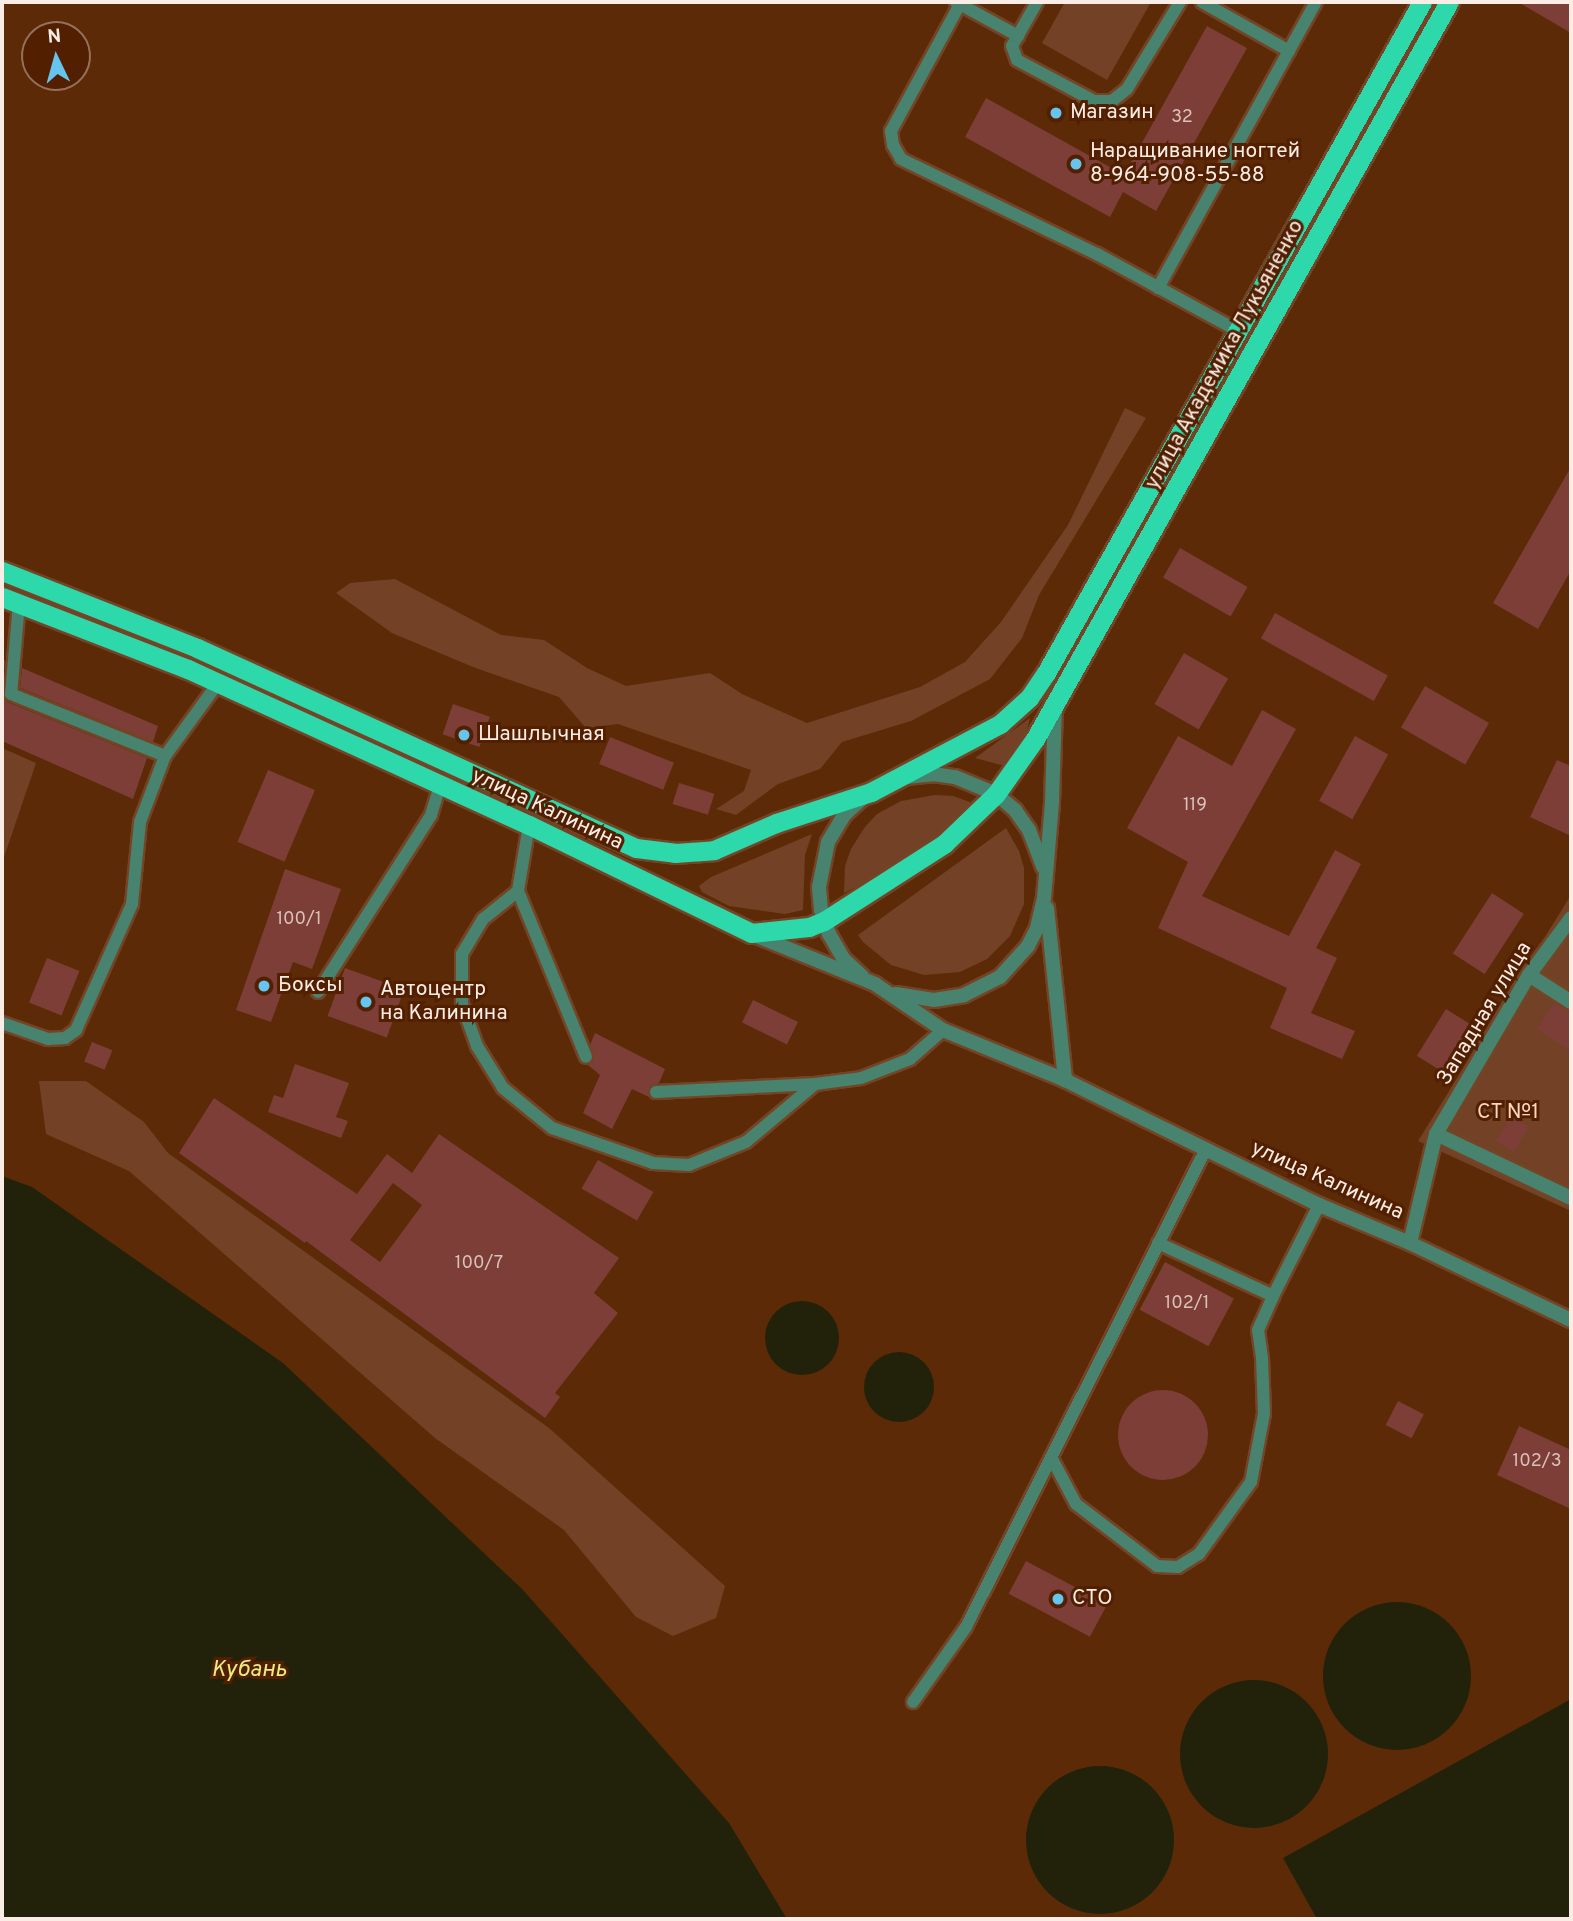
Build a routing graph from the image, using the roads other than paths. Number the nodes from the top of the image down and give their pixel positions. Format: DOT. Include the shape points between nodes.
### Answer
graph roads {
  1 [pos="1037,2"];
  2 [pos="1180,2"];
  3 [pos="1202,2"];
  4 [pos="1316,2"];
  5 [pos="1422,2"];
  6 [pos="1449,2"];
  7 [pos="958,3"];
  8 [pos="1018,36"];
  9 [pos="1289,51"];
  10 [pos="1158,288"];
  11 [pos="1238,331"];
  12 [pos="2,571"];
  13 [pos="10,600"];
  14 [pos="218,683"];
  15 [pos="1055,704"];
  16 [pos="165,756"];
  17 [pos="900,779"];
  18 [pos="440,785"];
  19 [pos="871,792"];
  20 [pos="996,794"];
  21 [pos="529,825"];
  22 [pos="1045,888"];
  23 [pos="518,891"];
  24 [pos="1571,918"];
  25 [pos="824,921"];
  26 [pos="751,933"];
  27 [pos="1529,975"];
  28 [pos="875,985"];
  29 [pos="318,992"];
  30 [pos="1571,1002"];
  31 [pos="2,1023"];
  32 [pos="943,1030"];
  33 [pos="586,1057"];
  34 [pos="1065,1080"];
  35 [pos="815,1084"];
  36 [pos="656,1091"];
  37 [pos="1436,1134"];
  38 [pos="1205,1151"];
  39 [pos="1571,1198"];
  40 [pos="1319,1205"];
  41 [pos="1158,1243"];
  42 [pos="1410,1243"];
  43 [pos="1273,1296"];
  44 [pos="1571,1320"];
  45 [pos="1051,1458"];
  46 [pos="913,1702"];
  1 -- 8 [label="lane"];
  2 -- 8 [label="lane" via="1127,89 1112,101 1094,101 1017,60 1012,46"];
  3 -- 9 [label="lane"];
  4 -- 9 [label="lane"];
  5 -- 11 [label="highway, улица Академика Лукьяненко"];
  6 -- 15 [label="highway, улица Академика Лукьяненко"];
  7 -- 8 [label="lane"];
  7 -- 10 [label="lane" via="891,131 901,159"];
  9 -- 10 [label="lane"];
  10 -- 11 [label="lane"];
  11 -- 17 [label="highway, улица Академика Лукьяненко" via="1062,649 1029,698 1000,724"];
  12 -- 19 [label="highway, улица Калинина" via="197,648 636,848 675,853 714,849"];
  13 -- 14 [label="highway, улица Калинина"];
  13 -- 16 [label="lane" via="11,694"];
  14 -- 16 [label="lane"];
  14 -- 18 [label="highway, улица Калинина"];
  15 -- 20 [label="highway, улица Академика Лукьяненко"];
  15 -- 22 [label="street"];
  16 -- 31 [label="lane" via="140,822 132,904 76,1030 65,1038 48,1040"];
  17 -- 19 [label="highway, улица Калинина"];
  17 -- 20 [label="street" via="944,775 977,783"];
  18 -- 21 [label="highway, улица Калинина"];
  18 -- 29 [label="lane" via="431,815"];
  19 -- 25 [label="street" via="845,814 828,842 819,887"];
  20 -- 22 [label="street" via="1030,830 1040,852"];
  20 -- 25 [label="highway, улица Академика Лукьяненко" via="944,844"];
  21 -- 23 [label="lane"];
  21 -- 26 [label="highway, улица Калинина"];
  22 -- 28 [label="street" via="1040,919 1028,946 992,983 964,995 934,1000 903,996"];
  22 -- 34 [label="street"];
  23 -- 33 [label="lane"];
  23 -- 35 [label="lane" via="483,919 462,954 462,1004 477,1046 503,1088 552,1128 653,1163 689,1165 746,1142"];
  24 -- 27 [label="street, Западная улица"];
  25 -- 26 [label="highway, улица Академика Лукьяненко"];
  25 -- 28 [label="street" via="844,958"];
  26 -- 28 [label="street, улица Калинина"];
  27 -- 30 [label="street"];
  27 -- 37 [label="street, Западная улица"];
  28 -- 32 [label="street, улица Калинина"];
  32 -- 34 [label="street, улица Калинина"];
  32 -- 35 [label="lane" via="910,1059 887,1070"];
  34 -- 38 [label="street, улица Калинина"];
  35 -- 36 [label="lane"];
  37 -- 39 [label="street"];
  37 -- 42 [label="street, Западная улица"];
  38 -- 40 [label="street, улица Калинина"];
  38 -- 41 [label="lane"];
  40 -- 42 [label="street, улица Калинина"];
  40 -- 43 [label="lane"];
  41 -- 43 [label="lane"];
  41 -- 45 [label="lane"];
  42 -- 44 [label="street, улица Калинина"];
  43 -- 45 [label="lane" via="1258,1330 1264,1414 1251,1482 1199,1553 1178,1567 1157,1566 1076,1504"];
  45 -- 46 [label="lane" via="966,1627"];
}
